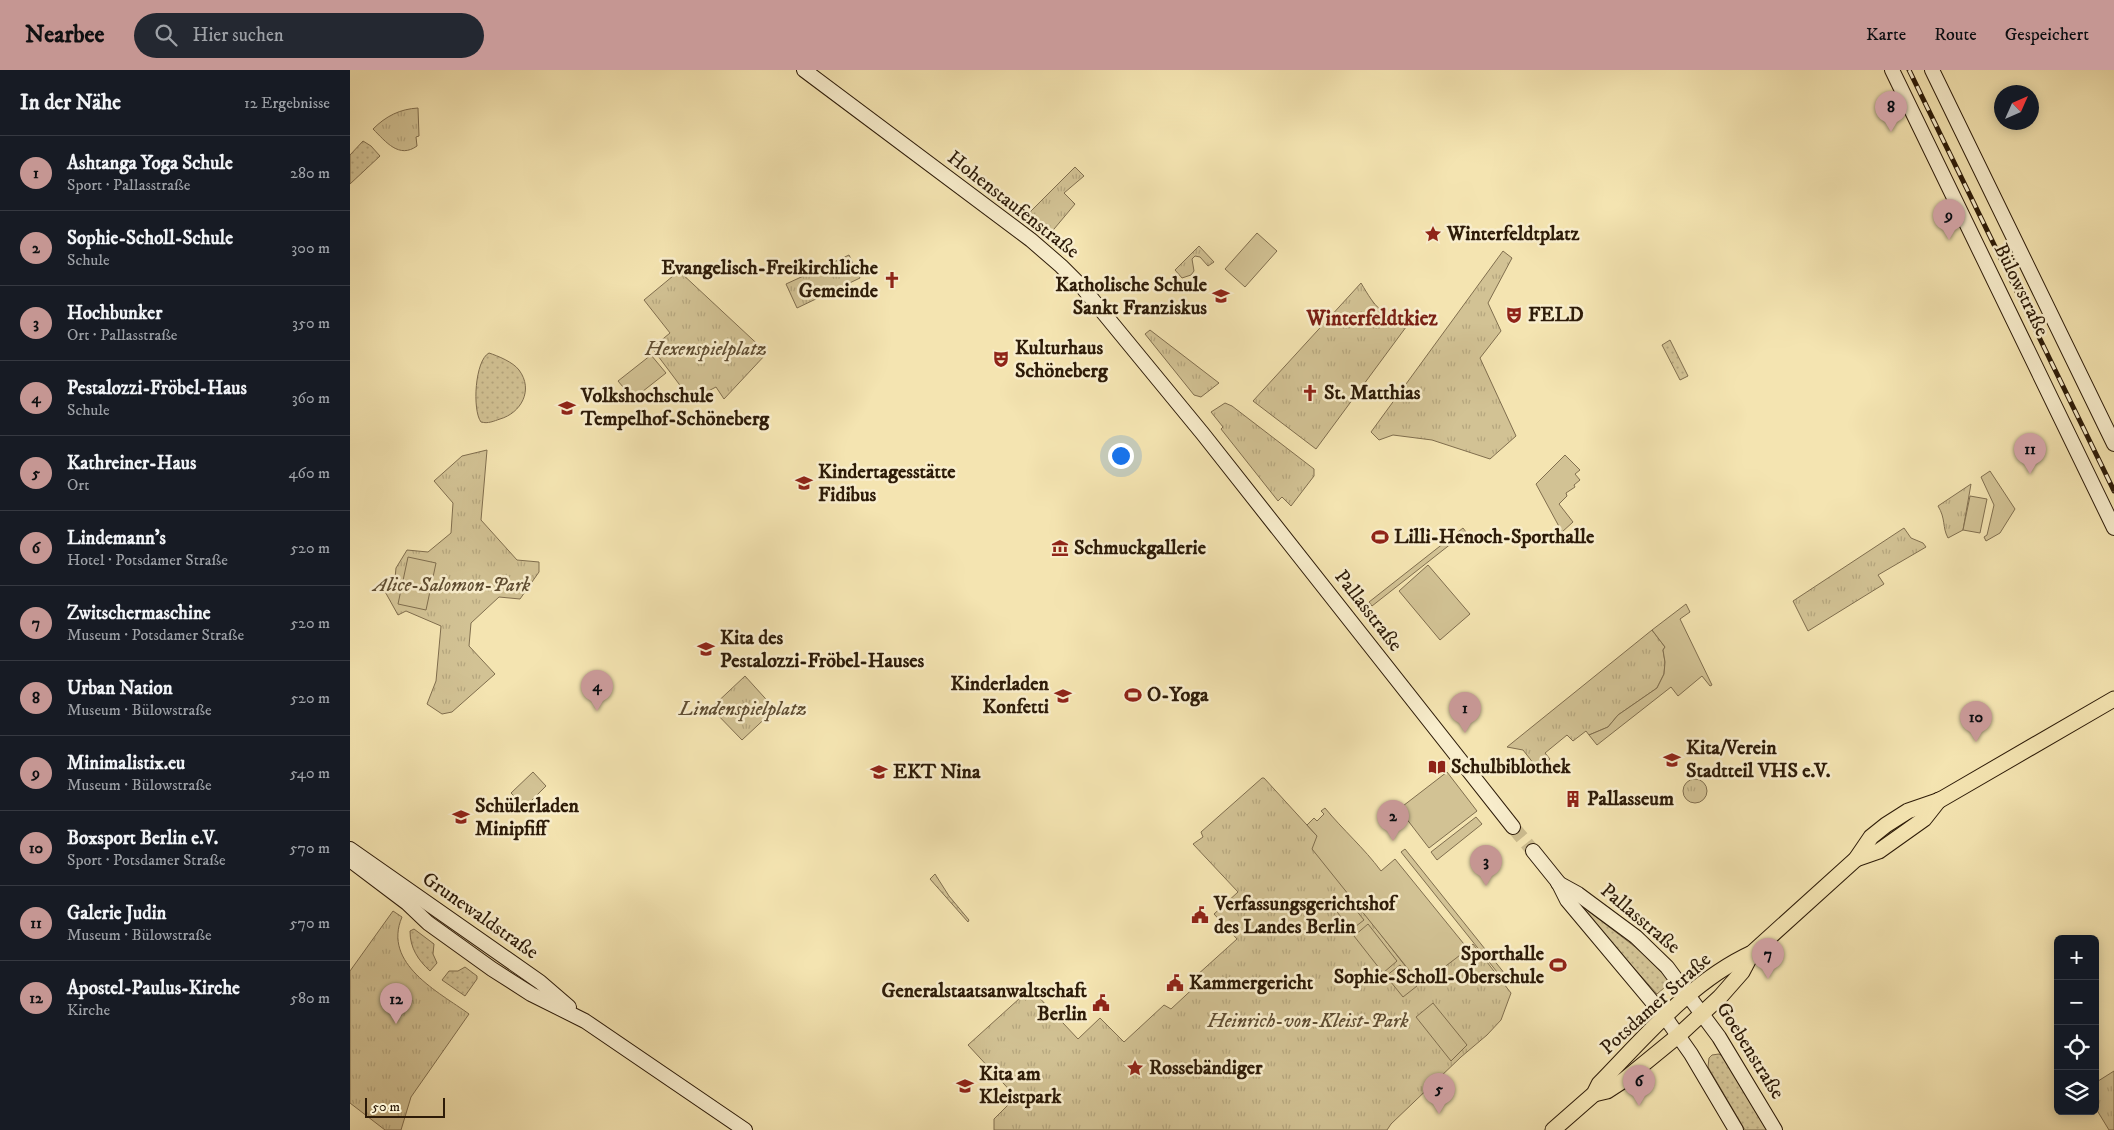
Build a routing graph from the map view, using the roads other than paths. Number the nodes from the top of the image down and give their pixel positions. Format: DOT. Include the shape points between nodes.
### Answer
graph roads {
  1 [pos="804,70"];
  2 [pos="1892,70"];
  3 [pos="1932,70"];
  4 [pos="1192,421"];
  5 [pos="2114,444"];
  6 [pos="2114,528"];
  7 [pos="2114,699"];
  8 [pos="1513,827"];
  9 [pos="350,849"];
  10 [pos="1532,851"];
  11 [pos="350,860"];
  12 [pos="1558,882"];
  13 [pos="1752,953"];
  14 [pos="1690,995"];
  15 [pos="1703,1013"];
  16 [pos="1665,1017"];
  17 [pos="585,1021"];
  18 [pos="1679,1036"];
  19 [pos="1594,1094"];
  20 [pos="745,1130"];
  21 [pos="1553,1130"];
  22 [pos="1736,1130"];
  23 [pos="1775,1130"];
  1 -- 4 [label="main road, Hohenstaufenstraße" via="1061,266 1098,304"];
  2 -- 6 [label="main road, Bülowstraße"];
  3 -- 5 [label="main road, Bülowstraße"];
  4 -- 8 [label="main road, Pallasstraße"];
  7 -- 13 [label="main road, Potsdamer Straße" via="1940,800 1924,819 1879,851 1856,859"];
  9 -- 17 [label="main road, Grunewaldstraße" via="544,985"];
  10 -- 12 [label="main road, Pallasstraße"];
  11 -- 17 [label="main road, Grunewaldstraße" via="492,969 531,994"];
  12 -- 14 [label="main road, Pallasstraße" via="1646,946"];
  12 -- 16 [label="main road, Pallasstraße" via="1567,900"];
  13 -- 14 [label="main road, Potsdamer Straße" via="1732,962"];
  13 -- 15 [label="main road, Potsdamer Straße" via="1742,972"];
  14 -- 15 [label="main road, Goebenstraße"];
  14 -- 16 [label="main road, Potsdamer Straße"];
  15 -- 18 [label="main road, Potsdamer Straße"];
  15 -- 23 [label="main road, Goebenstraße"];
  16 -- 18 [label="main road"];
  16 -- 19 [label="main road, Potsdamer Straße" via="1599,1084"];
  17 -- 20 [label="main road, Grunewaldstraße"];
  18 -- 19 [label="main road, Potsdamer Straße" via="1624,1080 1607,1091"];
  18 -- 22 [label="main road"];
  19 -- 21 [label="main road, Potsdamer Straße"];
}
